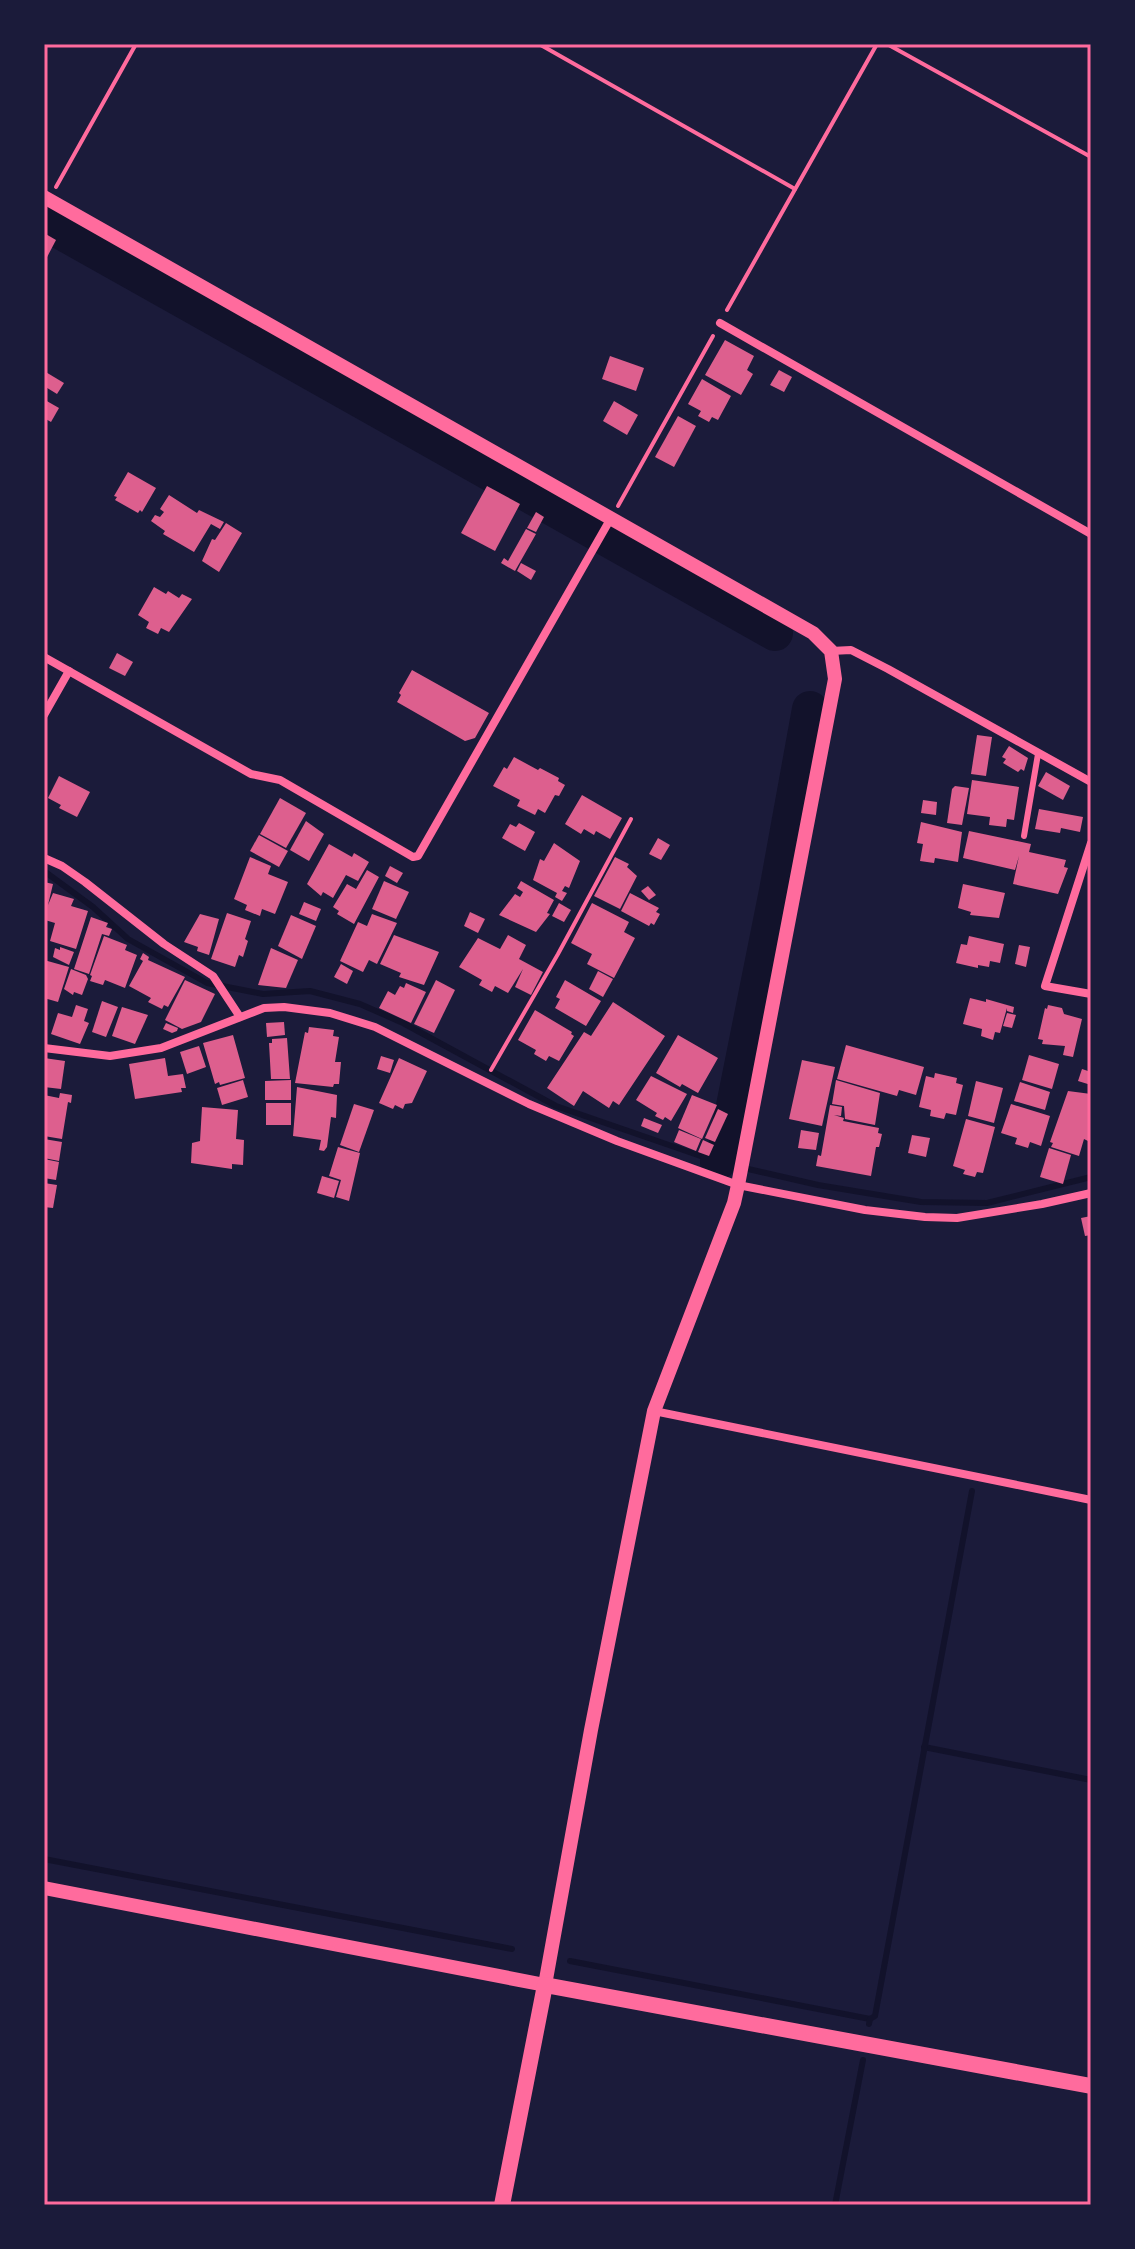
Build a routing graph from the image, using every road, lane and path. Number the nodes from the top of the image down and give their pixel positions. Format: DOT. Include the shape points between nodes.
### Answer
graph roads {
  1 [pos="136,44"];
  2 [pos="539,44"];
  3 [pos="877,44"];
  4 [pos="887,44"];
  5 [pos="1091,157"];
  6 [pos="795,189"];
  7 [pos="46,202"];
  8 [pos="720,323"];
  9 [pos="611,517"];
  10 [pos="1091,534"];
  11 [pos="831,651"];
  12 [pos="44,657"];
  13 [pos="69,671"];
  14 [pos="44,715"];
  15 [pos="1038,754"];
  16 [pos="1091,782"];
  17 [pos="631,819"];
  18 [pos="1024,836"];
  19 [pos="1091,843"];
  20 [pos="44,858"];
  21 [pos="1091,994"];
  22 [pos="240,1017"];
  23 [pos="44,1048"];
  24 [pos="483,1082"];
  25 [pos="738,1185"];
  26 [pos="1091,1193"];
  27 [pos="654,1411"];
  28 [pos="1091,1500"];
  29 [pos="44,1888"];
  30 [pos="545,1985"];
  31 [pos="1091,2086"];
  32 [pos="502,2205"];
  1 -- 7 [label="path"];
  2 -- 6 [label="path"];
  3 -- 6 [label="path"];
  4 -- 5 [label="path"];
  6 -- 8 [label="path"];
  7 -- 9 [label="street"];
  8 -- 9 [label="path"];
  8 -- 10 [label="street"];
  9 -- 11 [label="street" via="813,633"];
  9 -- 13 [label="street" via="418,856 280,780 251,774"];
  11 -- 15 [label="street" via="851,650"];
  11 -- 25 [label="street" via="835,679 830,716"];
  12 -- 13 [label="street"];
  13 -- 14 [label="street"];
  15 -- 16 [label="street"];
  15 -- 18 [label="lane"];
  17 -- 24 [label="path"];
  19 -- 21 [label="street" via="1045,986"];
  20 -- 22 [label="street" via="213,976"];
  22 -- 23 [label="street" via="161,1048 110,1056"];
  22 -- 24 [label="street" via="284,1007 330,1013 375,1027"];
  24 -- 25 [label="street" via="617,1141"];
  25 -- 26 [label="street" via="865,1210 957,1218"];
  25 -- 27 [label="street"];
  27 -- 28 [label="street"];
  27 -- 30 [label="street"];
  29 -- 30 [label="street"];
  30 -- 31 [label="main road"];
  30 -- 32 [label="main road"];
}
